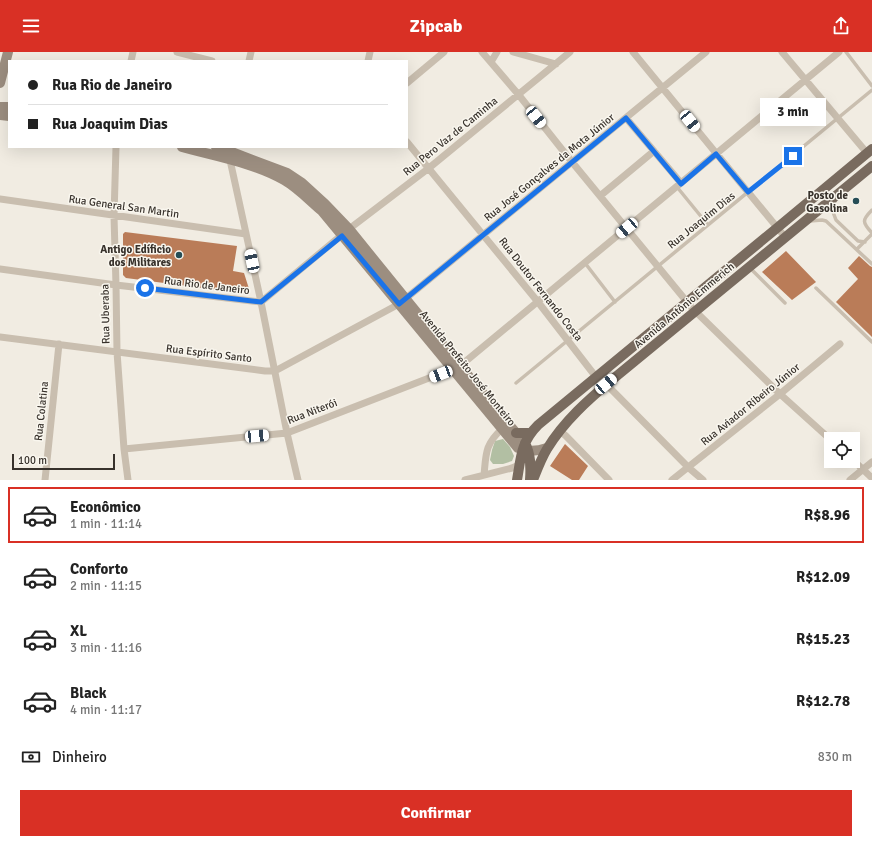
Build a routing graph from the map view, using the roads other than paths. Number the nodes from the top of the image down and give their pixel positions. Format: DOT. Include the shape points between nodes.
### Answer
graph roads {
  1 [pos="8,52"];
  2 [pos="177,52"];
  3 [pos="444,52"];
  4 [pos="482,52"];
  5 [pos="497,52"];
  6 [pos="513,52"];
  7 [pos="570,52"];
  8 [pos="633,52"];
  9 [pos="706,52"];
  10 [pos="782,52"];
  11 [pos="840,52"];
  12 [pos="846,52"];
  13 [pos="208,60"];
  14 [pos="491,62"];
  15 [pos="556,64"];
  16 [pos="805,80"];
  17 [pos="408,82"];
  18 [pos="0,83"];
  19 [pos="872,86"];
  20 [pos="662,88"];
  21 [pos="872,90"];
  22 [pos="518,94"];
  23 [pos="626,118"];
  24 [pos="837,119"];
  25 [pos="408,143"];
  26 [pos="116,148"];
  27 [pos="192,148"];
  28 [pos="219,148"];
  29 [pos="654,151"];
  30 [pos="869,151"];
  31 [pos="230,152"];
  32 [pos="716,154"];
  33 [pos="572,162"];
  34 [pos="872,166"];
  35 [pos="429,168"];
  36 [pos="679,185"];
  37 [pos="748,192"];
  38 [pos="600,196"];
  39 [pos="836,196"];
  40 [pos="0,199"];
  41 [pos="872,210"];
  42 [pos="114,216"];
  43 [pos="805,221"];
  44 [pos="708,225"];
  45 [pos="627,228"];
  46 [pos="777,228"];
  47 [pos="345,232"];
  48 [pos="246,234"];
  49 [pos="872,234"];
  50 [pos="484,235"];
  51 [pos="785,237"];
  52 [pos="865,242"];
  53 [pos="857,249"];
  54 [pos="585,263"];
  55 [pos="872,264"];
  56 [pos="658,266"];
  57 [pos="749,267"];
  58 [pos="0,269"];
  59 [pos="116,285"];
  60 [pos="816,288"];
  61 [pos="402,301"];
  62 [pos="261,302"];
  63 [pos="538,302"];
  64 [pos="615,302"];
  65 [pos="687,302"];
  66 [pos="785,303"];
  67 [pos="695,312"];
  68 [pos="0,337"];
  69 [pos="568,340"];
  70 [pos="872,342"];
  71 [pos="59,344"];
  72 [pos="840,344"];
  73 [pos="117,352"];
  74 [pos="457,368"];
  75 [pos="275,371"];
  76 [pos="596,377"];
  77 [pos="516,383"];
  78 [pos="606,384"];
  79 [pos="780,394"];
  80 [pos="502,428"];
  81 [pos="560,431"];
  82 [pos="287,433"];
  83 [pos="530,433"];
  84 [pos="824,434"];
  85 [pos="513,436"];
  86 [pos="525,448"];
  87 [pos="548,448"];
  88 [pos="124,449"];
  89 [pos="872,462"];
  90 [pos="530,464"];
  91 [pos="520,465"];
  92 [pos="860,466"];
  93 [pos="689,468"];
  94 [pos="863,469"];
  95 [pos="484,475"];
  96 [pos="872,478"];
  97 [pos="45,480"];
  98 [pos="128,480"];
  99 [pos="298,480"];
  100 [pos="465,480"];
  101 [pos="517,480"];
  102 [pos="531,480"];
  103 [pos="609,480"];
  104 [pos="672,480"];
  105 [pos="703,480"];
  106 [pos="850,480"];
  1 -- 18 [label="main road"];
  2 -- 13 [label="street"];
  3 -- 17 [label="street"];
  4 -- 14 [label="street"];
  5 -- 14 [label="street"];
  6 -- 15 [label="street"];
  7 -- 15 [label="street, Rua Pero Vaz de Caminha"];
  8 -- 20 [label="street"];
  9 -- 20 [label="street, Rua José Gonçalves da Mota Júnior"];
  10 -- 16 [label="street"];
  11 -- 16 [label="street, Rua Niterói"];
  12 -- 19 [label="lane"];
  14 -- 22 [label="street"];
  15 -- 22 [label="street, Rua Pero Vaz de Caminha"];
  16 -- 24 [label="street"];
  16 -- 32 [label="street, Rua Niterói"];
  20 -- 23 [label="street, Rua José Gonçalves da Mota Júnior"];
  20 -- 32 [label="street"];
  21 -- 24 [label="lane, Rua Joaquim Dias"];
  22 -- 33 [label="street"];
  22 -- 35 [label="street, Rua Pero Vaz de Caminha"];
  23 -- 29 [label="street"];
  23 -- 33 [label="street, Rua José Gonçalves da Mota Júnior"];
  24 -- 30 [label="street"];
  24 -- 37 [label="lane, Rua Joaquim Dias"];
  25 -- 35 [label="street, Rua Doutor Fernando Costa"];
  26 -- 42 [label="street, Rua Uberaba"];
  27 -- 31 [label="main road, Avenida Prefeito José Monteiro"];
  28 -- 31 [label="main road, Avenida Prefeito José Monteiro"];
  29 -- 36 [label="street"];
  29 -- 38 [label="street"];
  30 -- 46 [label="main road, Avenida Antônio Emmerich"];
  31 -- 47 [label="main road, Avenida Prefeito José Monteiro" via="287,173 302,183 325,204"];
  31 -- 48 [label="street"];
  32 -- 36 [label="street, Rua Niterói"];
  32 -- 37 [label="street"];
  33 -- 38 [label="street"];
  33 -- 50 [label="street, Rua José Gonçalves da Mota Júnior"];
  34 -- 39 [label="main road, Avenida Antônio Emmerich"];
  35 -- 47 [label="street, Rua Pero Vaz de Caminha"];
  35 -- 50 [label="street, Rua Doutor Fernando Costa"];
  36 -- 44 [label="lane"];
  36 -- 45 [label="street, Rua Niterói"];
  37 -- 44 [label="lane, Rua Joaquim Dias"];
  37 -- 46 [label="street"];
  38 -- 45 [label="street"];
  39 -- 43 [label="main road, Avenida Antônio Emmerich"];
  39 -- 52 [label="lane" via="833,212 836,220 858,241"];
  40 -- 42 [label="street, Rua General San Martin"];
  41 -- 49 [label="lane" via="864,222"];
  42 -- 48 [label="street, Rua General San Martin"];
  42 -- 59 [label="street, Rua Uberaba"];
  43 -- 51 [label="main road, Avenida Antônio Emmerich"];
  43 -- 53 [label="lane" via="826,221"];
  44 -- 56 [label="lane, Rua Joaquim Dias"];
  45 -- 54 [label="street, Rua Niterói"];
  45 -- 56 [label="street"];
  46 -- 51 [label="street"];
  46 -- 65 [label="main road, Avenida Antônio Emmerich"];
  47 -- 61 [label="main road, Avenida Prefeito José Monteiro"];
  47 -- 62 [label="street, Rua Rio de Janeiro"];
  48 -- 62 [label="street"];
  49 -- 52 [label="lane"];
  50 -- 61 [label="street, Rua José Gonçalves da Mota Júnior"];
  50 -- 63 [label="street, Rua Doutor Fernando Costa"];
  51 -- 57 [label="main road, Avenida Antônio Emmerich"];
  52 -- 53 [label="lane"];
  53 -- 55 [label="lane"];
  54 -- 63 [label="street, Rua Niterói"];
  54 -- 64 [label="lane"];
  56 -- 64 [label="lane, Rua Joaquim Dias"];
  56 -- 65 [label="street"];
  57 -- 66 [label="lane"];
  57 -- 67 [label="main road, Avenida Antônio Emmerich"];
  58 -- 59 [label="street, Rua Rio de Janeiro"];
  59 -- 62 [label="street, Rua Rio de Janeiro"];
  59 -- 73 [label="street, Rua Uberaba"];
  60 -- 70 [label="lane"];
  61 -- 74 [label="main road, Avenida Prefeito José Monteiro"];
  61 -- 75 [label="street"];
  62 -- 75 [label="street"];
  63 -- 69 [label="street, Rua Doutor Fernando Costa"];
  63 -- 74 [label="street, Rua Niterói"];
  64 -- 69 [label="lane, Rua Joaquim Dias"];
  65 -- 67 [label="street"];
  65 -- 76 [label="main road, Avenida Antônio Emmerich"];
  67 -- 78 [label="main road, Avenida Antônio Emmerich"];
  67 -- 79 [label="street"];
  68 -- 71 [label="street, Rua Espírito Santo"];
  69 -- 76 [label="street, Rua Doutor Fernando Costa"];
  69 -- 77 [label="lane, Rua Joaquim Dias"];
  71 -- 73 [label="street, Rua Espírito Santo"];
  71 -- 97 [label="street, Rua Colatina"];
  72 -- 79 [label="street, Rua Aviador Ribeiro Júnior"];
  73 -- 75 [label="street, Rua Espírito Santo"];
  73 -- 88 [label="street, Rua Uberaba"];
  74 -- 80 [label="main road, Avenida Prefeito José Monteiro"];
  74 -- 82 [label="street, Rua Niterói"];
  74 -- 85 [label="main road, Avenida Prefeito José Monteiro"];
  75 -- 82 [label="street"];
  76 -- 83 [label="main road, Avenida Antônio Emmerich"];
  78 -- 81 [label="main road, Avenida Antônio Emmerich"];
  78 -- 93 [label="street"];
  79 -- 84 [label="street"];
  79 -- 93 [label="street, Rua Aviador Ribeiro Júnior"];
  80 -- 85 [label="main road, Avenida Prefeito José Monteiro"];
  80 -- 95 [label="street" via="486,451"];
  81 -- 87 [label="main road, Avenida Antônio Emmerich"];
  81 -- 103 [label="street"];
  82 -- 88 [label="street, Rua Niterói"];
  82 -- 99 [label="street"];
  83 -- 85 [label="main road"];
  83 -- 86 [label="main road, Avenida Antônio Emmerich"];
  85 -- 86 [label="main road, Avenida Prefeito José Monteiro"];
  86 -- 87 [label="main road"];
  86 -- 90 [label="main road"];
  86 -- 91 [label="main road"];
  87 -- 102 [label="main road, Avenida Antônio Emmerich"];
  88 -- 98 [label="street, Rua Uberaba"];
  89 -- 94 [label="street"];
  90 -- 91 [label="main road"];
  90 -- 102 [label="main road"];
  91 -- 95 [label="street"];
  91 -- 101 [label="main road"];
  92 -- 94 [label="street"];
  93 -- 104 [label="street, Rua Aviador Ribeiro Júnior"];
  93 -- 105 [label="street"];
  94 -- 96 [label="street"];
  94 -- 106 [label="street"];
  95 -- 100 [label="street"];
}
